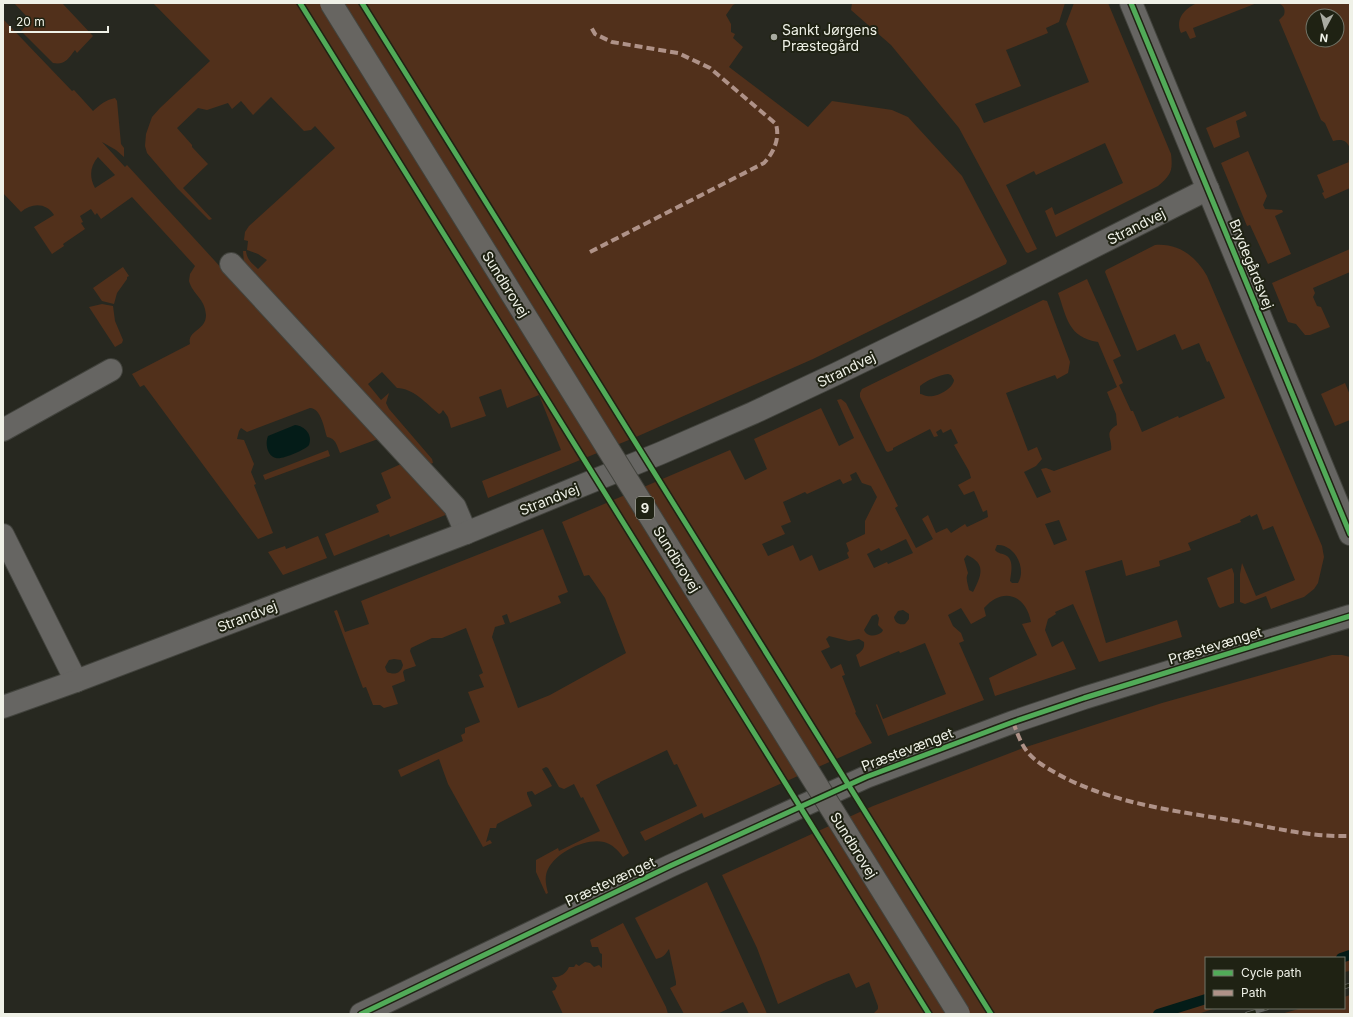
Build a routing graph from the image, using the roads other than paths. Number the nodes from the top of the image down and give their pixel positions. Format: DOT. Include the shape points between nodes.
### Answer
graph roads {
  1 [pos="331,3"];
  2 [pos="1131,3"];
  3 [pos="1208,189"];
  4 [pos="231,264"];
  5 [pos="111,370"];
  6 [pos="3,430"];
  7 [pos="466,533"];
  8 [pos="1350,534"];
  9 [pos="3,535"];
  10 [pos="1350,616"];
  11 [pos="76,681"];
  12 [pos="3,707"];
  13 [pos="361,1014"];
  14 [pos="959,1014"];
  1 -- 14 [label="main road, Sundbrovej / 9, bridge"];
  2 -- 3 [label="street, Brydegårdsvej"];
  3 -- 7 [label="street, Strandvej" via="967,311 753,413"];
  3 -- 8 [label="street, Brydegårdsvej"];
  4 -- 7 [label="street" via="454,507"];
  5 -- 6 [label="street"];
  7 -- 11 [label="street, Strandvej"];
  9 -- 11 [label="street"];
  10 -- 13 [label="street, Præstevænget" via="1084,698 866,777 670,866"];
  11 -- 12 [label="street, Strandvej"];
}
